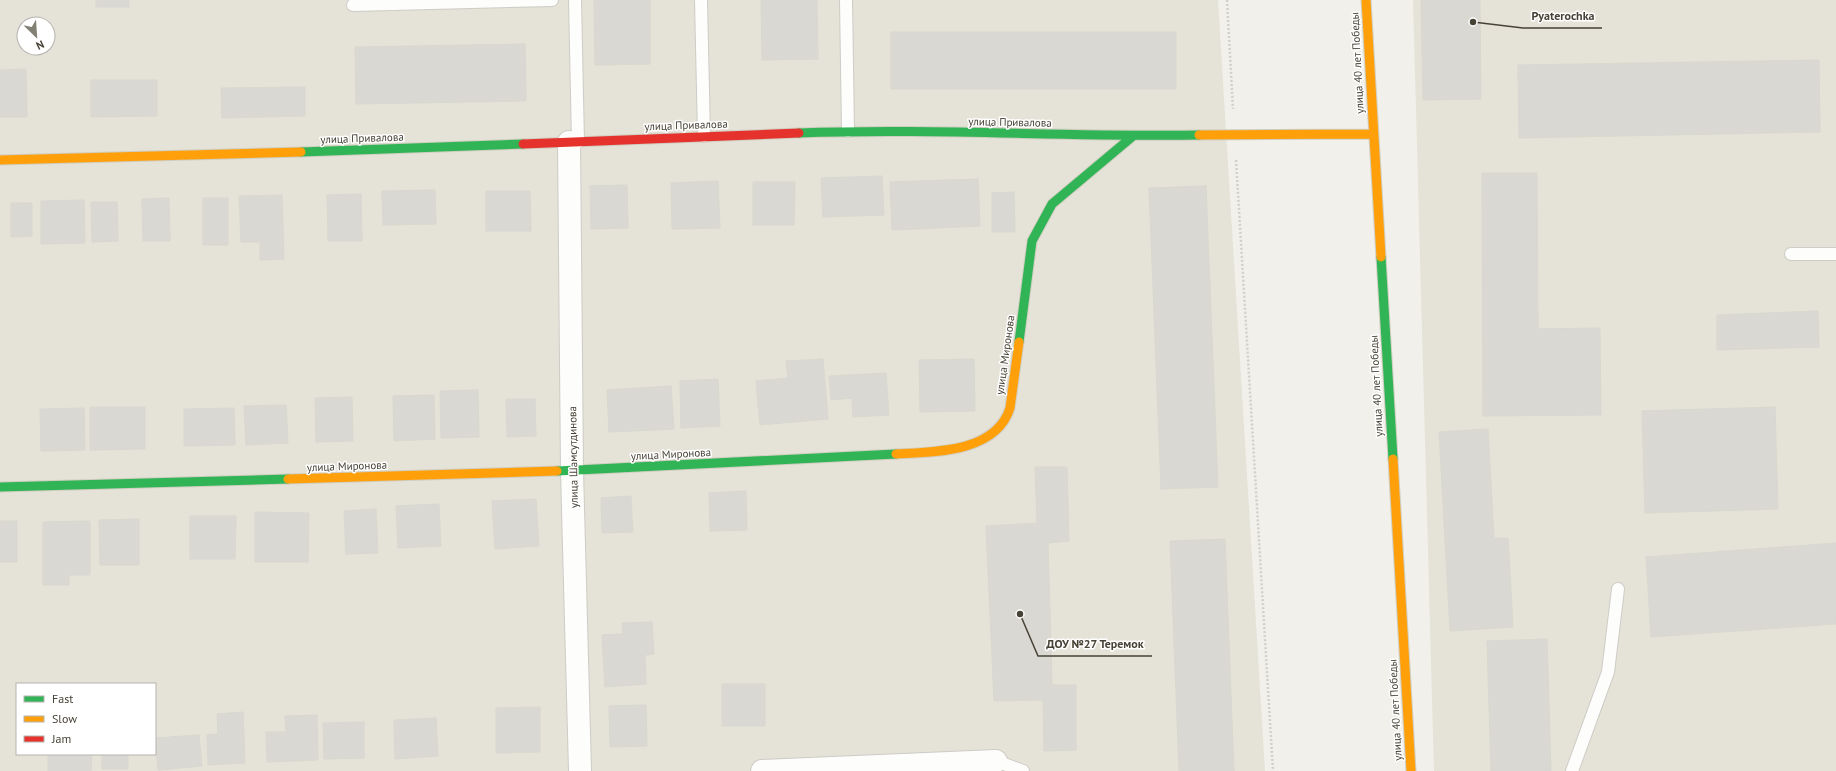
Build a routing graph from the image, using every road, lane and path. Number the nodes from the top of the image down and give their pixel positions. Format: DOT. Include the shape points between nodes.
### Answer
graph roads {
  1 [pos="552,0"];
  2 [pos="575,0"];
  3 [pos="702,0"];
  4 [pos="846,0"];
  5 [pos="1227,0"];
  6 [pos="1366,0"];
  7 [pos="353,5"];
  8 [pos="848,131"];
  9 [pos="1373,134"];
  10 [pos="1235,135"];
  11 [pos="704,136"];
  12 [pos="1133,136"];
  13 [pos="573,142"];
  14 [pos="0,160"];
  15 [pos="1792,254"];
  16 [pos="1836,254"];
  17 [pos="572,472"];
  18 [pos="0,487"];
  19 [pos="1618,589"];
  20 [pos="996,762"];
  21 [pos="580,771"];
  22 [pos="762,771"];
  23 [pos="1023,771"];
  24 [pos="1273,771"];
  25 [pos="1411,771"];
  26 [pos="1572,771"];
  1 -- 7 [label="lane"];
  2 -- 13 [label="lane"];
  3 -- 11 [label="lane"];
  4 -- 8 [label="lane"];
  5 -- 10 [label="path"];
  6 -- 9 [label="street, улица 40 лет Победы"];
  8 -- 11 [label="street, улица Привалова"];
  8 -- 12 [label="street, улица Привалова"];
  9 -- 10 [label="street, улица Привалова"];
  9 -- 25 [label="street, улица 40 лет Победы"];
  10 -- 12 [label="street, улица Привалова"];
  10 -- 24 [label="path"];
  11 -- 13 [label="street, улица Привалова"];
  12 -- 17 [label="street, улица Миронова" via="1052,204 1032,240 1013,394 1008,414 994,430 973,444 947,451"];
  13 -- 14 [label="street, улица Привалова"];
  13 -- 17 [label="street, улица Шамсутдинова"];
  15 -- 16 [label="lane"];
  17 -- 18 [label="street, улица Миронова"];
  17 -- 21 [label="street, улица Шамсутдинова"];
  19 -- 26 [label="lane" via="1608,672"];
  20 -- 22 [label="street"];
  20 -- 23 [label="lane"];
}
